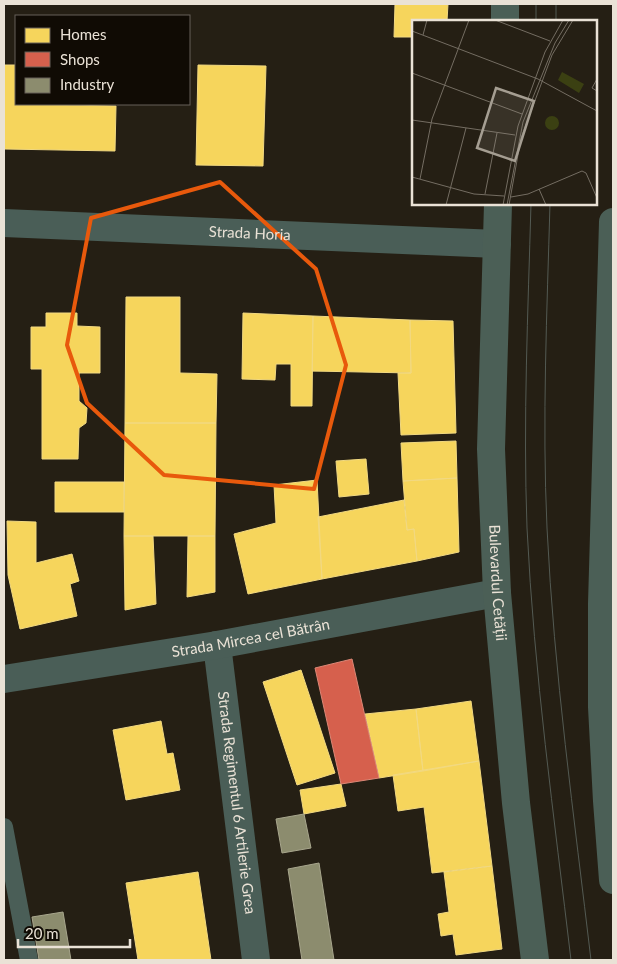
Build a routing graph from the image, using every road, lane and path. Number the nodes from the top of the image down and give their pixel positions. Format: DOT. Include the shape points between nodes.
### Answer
graph roads {
  1 [pos="505,4"];
  2 [pos="505,20"];
  3 [pos="498,205"];
  4 [pos="613,222"];
  5 [pos="4,223"];
  6 [pos="497,244"];
  7 [pos="498,593"];
  8 [pos="216,645"];
  9 [pos="4,679"];
  10 [pos="608,707"];
  11 [pos="4,827"];
  12 [pos="613,880"];
  13 [pos="29,960"];
  14 [pos="256,960"];
  15 [pos="535,960"];
  1 -- 2 [label="main road"];
  3 -- 6 [label="main road, Bulevardul Cetății"];
  4 -- 10 [label="main road" via="602,604"];
  5 -- 6 [label="street, Strada Horia"];
  6 -- 7 [label="main road, Bulevardul Cetății" via="491,449"];
  7 -- 8 [label="street, Strada Mircea cel Bătrân"];
  7 -- 15 [label="main road, Bulevardul Cetății" via="516,804"];
  8 -- 9 [label="street, Strada Mircea cel Bătrân"];
  8 -- 14 [label="street, Strada Regimentul 6 Artilerie Grea"];
  10 -- 12 [label="main road" via="606,801"];
  11 -- 13 [label="lane"];
}
